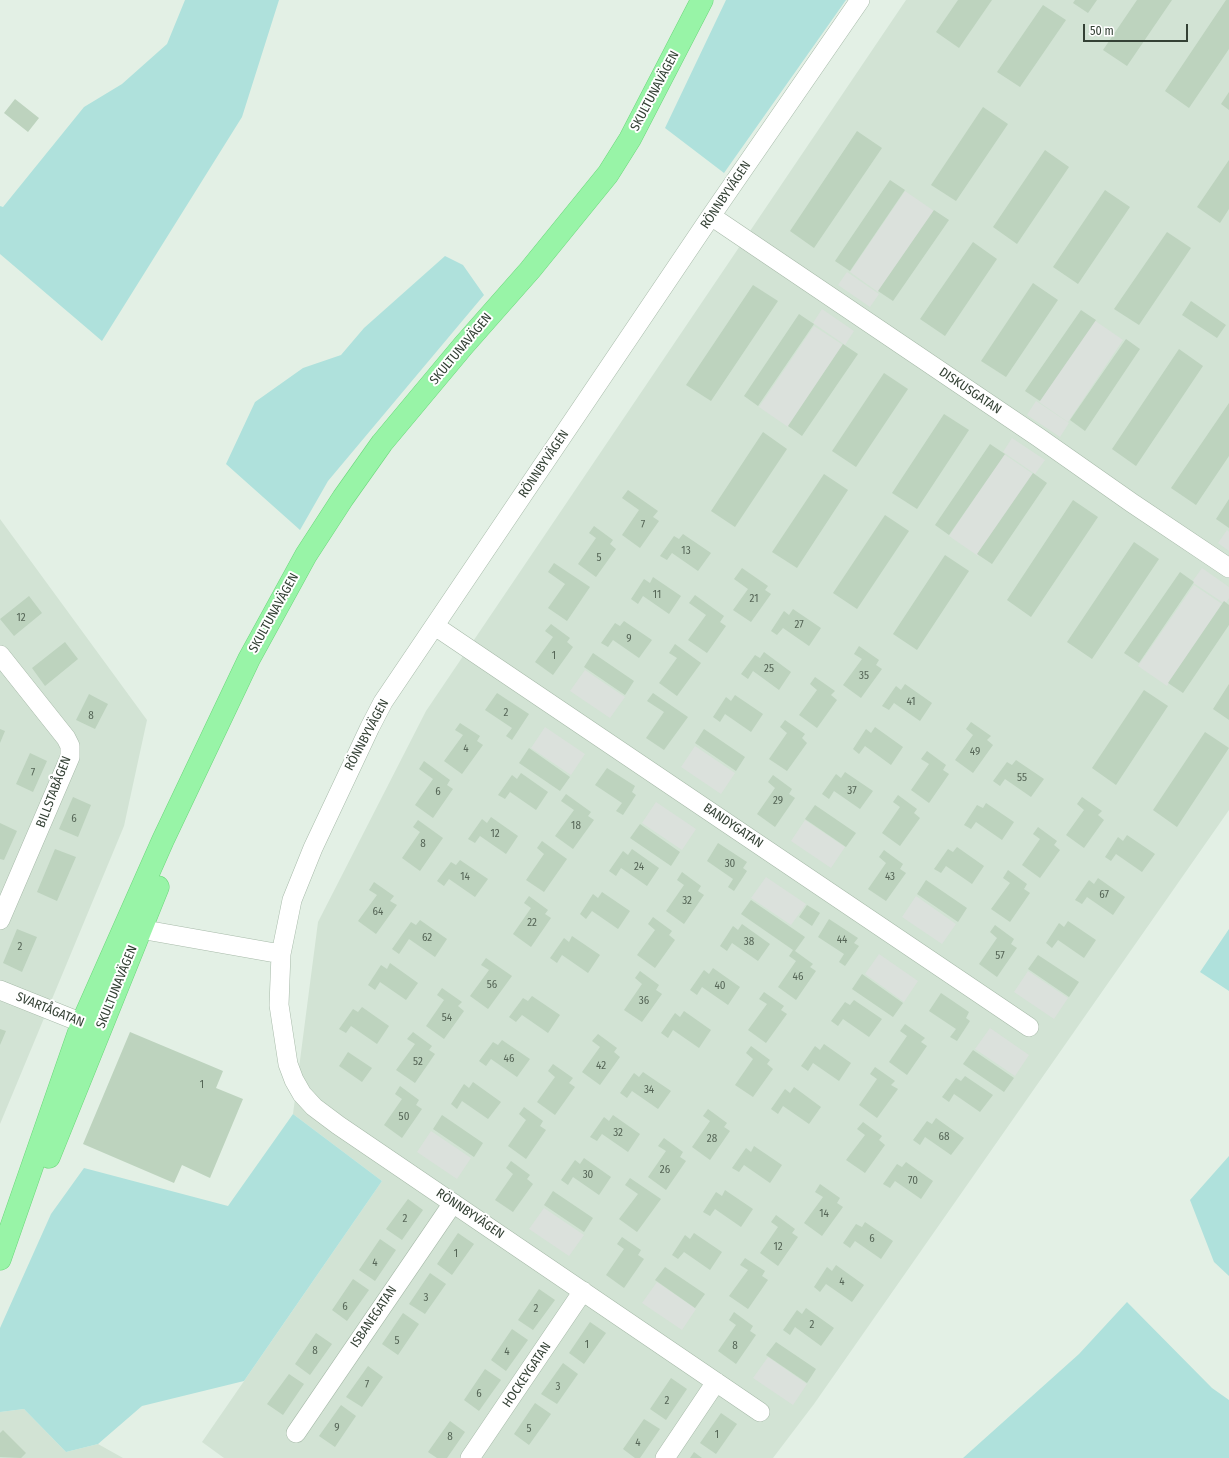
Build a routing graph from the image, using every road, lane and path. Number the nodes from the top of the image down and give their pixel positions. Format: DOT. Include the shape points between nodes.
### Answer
graph roads {
  1 [pos="702,0"];
  2 [pos="860,0"];
  3 [pos="712,216"];
  4 [pos="1229,568"];
  5 [pos="435,626"];
  6 [pos="0,656"];
  7 [pos="0,920"];
  8 [pos="133,927"];
  9 [pos="281,954"];
  10 [pos="0,990"];
  11 [pos="91,1026"];
  12 [pos="1029,1028"];
  13 [pos="453,1203"];
  14 [pos="0,1260"];
  15 [pos="0,1266"];
  16 [pos="583,1291"];
  17 [pos="716,1382"];
  18 [pos="760,1412"];
  19 [pos="296,1432"];
  20 [pos="470,1458"];
  21 [pos="665,1458"];
  1 -- 8 [label="main road, SKULTUNAVÄGEN" via="633,132 608,174 530,270 382,443 306,555 249,659 228,704"];
  2 -- 3 [label="street, RÖNNBYVÄGEN"];
  3 -- 4 [label="street, DISKUSGATAN"];
  3 -- 5 [label="street, RÖNNBYVÄGEN"];
  5 -- 9 [label="street, RÖNNBYVÄGEN" via="383,702 343,781 312,848 292,900"];
  5 -- 12 [label="street, BANDYGATAN"];
  6 -- 7 [label="street, BILLSTABÅGEN" via="66,738 70,746 70,757"];
  8 -- 9 [label="street"];
  8 -- 11 [label="main road, SKULTUNAVÄGEN"];
  9 -- 13 [label="street, RÖNNBYVÄGEN" via="279,1005 283,1036 288,1064 302,1094 338,1126"];
  10 -- 11 [label="street, SVARTÅGATAN"];
  11 -- 14 [label="main road, SKULTUNAVÄGEN"];
  11 -- 15 [label="main road, SKULTUNAVÄGEN" via="32,1203"];
  13 -- 16 [label="street, RÖNNBYVÄGEN"];
  13 -- 19 [label="street, ISBANEGATAN"];
  16 -- 17 [label="street, RÖNNBYVÄGEN"];
  16 -- 20 [label="street, HOCKEYGATAN"];
  17 -- 18 [label="street, RÖNNBYVÄGEN"];
  17 -- 21 [label="street"];
}
